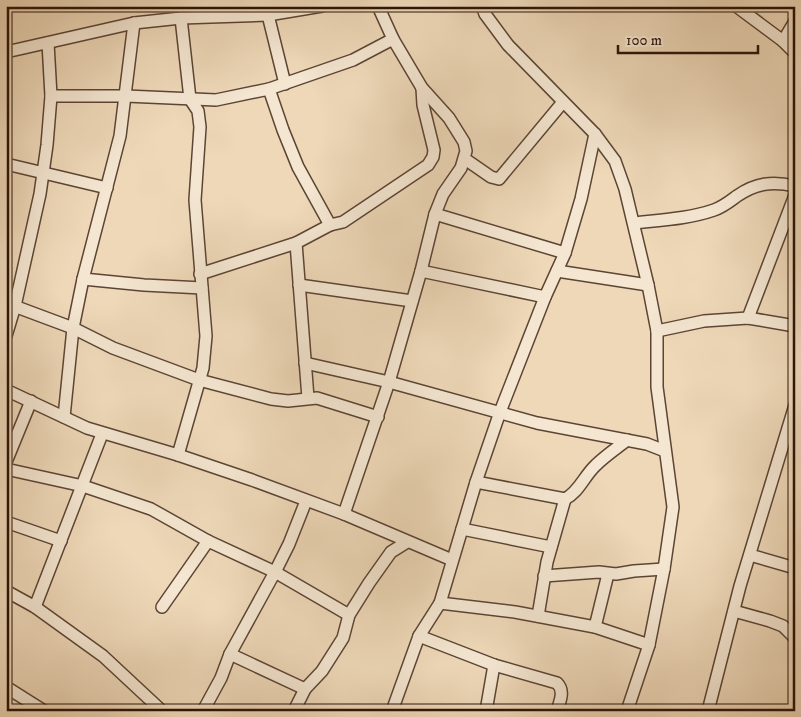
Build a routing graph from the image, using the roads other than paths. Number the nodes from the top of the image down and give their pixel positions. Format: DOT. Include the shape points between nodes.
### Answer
graph roads {
  1 [pos="322,6"];
  2 [pos="378,6"];
  3 [pos="482,6"];
  4 [pos="736,6"];
  5 [pos="265,10"];
  6 [pos="180,18"];
  7 [pos="795,21"];
  8 [pos="134,23"];
  9 [pos="393,39"];
  10 [pos="783,42"];
  11 [pos="48,43"];
  12 [pos="6,52"];
  13 [pos="795,53"];
  14 [pos="285,84"];
  15 [pos="422,88"];
  16 [pos="269,90"];
  17 [pos="51,96"];
  18 [pos="126,96"];
  19 [pos="190,99"];
  20 [pos="563,102"];
  21 [pos="595,134"];
  22 [pos="465,159"];
  23 [pos="6,164"];
  24 [pos="43,171"];
  25 [pos="795,186"];
  26 [pos="107,188"];
  27 [pos="795,195"];
  28 [pos="436,214"];
  29 [pos="634,223"];
  30 [pos="330,225"];
  31 [pos="296,243"];
  32 [pos="566,253"];
  33 [pos="421,271"];
  34 [pos="557,271"];
  35 [pos="200,274"];
  36 [pos="83,279"];
  37 [pos="648,284"];
  38 [pos="299,285"];
  39 [pos="202,288"];
  40 [pos="545,297"];
  41 [pos="412,301"];
  42 [pos="10,305"];
  43 [pos="748,318"];
  44 [pos="795,326"];
  45 [pos="73,328"];
  46 [pos="657,331"];
  47 [pos="6,336"];
  48 [pos="305,363"];
  49 [pos="199,380"];
  50 [pos="389,382"];
  51 [pos="6,390"];
  52 [pos="308,398"];
  53 [pos="31,401"];
  54 [pos="795,405"];
  55 [pos="500,412"];
  56 [pos="378,416"];
  57 [pos="64,417"];
  58 [pos="663,430"];
  59 [pos="102,434"];
  60 [pos="627,440"];
  61 [pos="647,444"];
  62 [pos="665,451"];
  63 [pos="178,455"];
  64 [pos="6,462"];
  65 [pos="6,469"];
  66 [pos="476,482"];
  67 [pos="83,486"];
  68 [pos="564,499"];
  69 [pos="306,501"];
  70 [pos="344,514"];
  71 [pos="6,522"];
  72 [pos="462,529"];
  73 [pos="393,536"];
  74 [pos="61,541"];
  75 [pos="208,541"];
  76 [pos="407,542"];
  77 [pos="550,547"];
  78 [pos="391,552"];
  79 [pos="750,555"];
  80 [pos="452,560"];
  81 [pos="795,568"];
  82 [pos="664,569"];
  83 [pos="275,572"];
  84 [pos="608,574"];
  85 [pos="544,576"];
  86 [pos="6,591"];
  87 [pos="440,603"];
  88 [pos="35,607"];
  89 [pos="162,607"];
  90 [pos="734,611"];
  91 [pos="349,615"];
  92 [pos="538,616"];
  93 [pos="595,627"];
  94 [pos="419,636"];
  95 [pos="795,638"];
  96 [pos="649,644"];
  97 [pos="230,654"];
  98 [pos="494,665"];
  99 [pos="6,687"];
  100 [pos="305,689"];
  101 [pos="44,711"];
  102 [pos="162,711"];
  103 [pos="203,711"];
  104 [pos="294,711"];
  105 [pos="392,711"];
  106 [pos="486,711"];
  107 [pos="557,711"];
  108 [pos="627,711"];
  109 [pos="708,711"];
  1 -- 5 [label="street"];
  2 -- 9 [label="street"];
  3 -- 20 [label="street" via="508,45"];
  4 -- 10 [label="street"];
  5 -- 6 [label="street"];
  5 -- 14 [label="street"];
  6 -- 8 [label="street"];
  6 -- 19 [label="street"];
  7 -- 10 [label="street"];
  8 -- 11 [label="street"];
  8 -- 18 [label="street"];
  9 -- 14 [label="street" via="353,60"];
  9 -- 15 [label="street"];
  10 -- 13 [label="street"];
  11 -- 12 [label="street"];
  11 -- 17 [label="street"];
  14 -- 16 [label="street"];
  15 -- 22 [label="street" via="449,118 464,142"];
  15 -- 30 [label="street" via="434,150 431,162 343,222"];
  16 -- 19 [label="street" via="216,100"];
  16 -- 30 [label="street" via="298,167"];
  17 -- 18 [label="street"];
  17 -- 24 [label="street"];
  18 -- 19 [label="street"];
  18 -- 26 [label="street"];
  19 -- 35 [label="street" via="198,111 200,127 195,200"];
  20 -- 21 [label="street"];
  20 -- 22 [label="street" via="499,179"];
  21 -- 29 [label="street" via="615,162"];
  21 -- 32 [label="street"];
  22 -- 28 [label="street" via="443,194"];
  23 -- 24 [label="street"];
  24 -- 26 [label="street"];
  24 -- 42 [label="street"];
  25 -- 29 [label="street" via="764,183 707,212"];
  26 -- 36 [label="street"];
  27 -- 43 [label="street"];
  28 -- 32 [label="street"];
  28 -- 33 [label="street"];
  29 -- 37 [label="street"];
  30 -- 31 [label="street"];
  31 -- 35 [label="street"];
  31 -- 38 [label="street"];
  32 -- 34 [label="street"];
  33 -- 40 [label="street"];
  33 -- 41 [label="street"];
  34 -- 37 [label="street"];
  34 -- 40 [label="street"];
  35 -- 39 [label="street"];
  36 -- 39 [label="street"];
  36 -- 45 [label="street"];
  37 -- 46 [label="street"];
  38 -- 41 [label="street"];
  38 -- 48 [label="street"];
  39 -- 49 [label="street" via="205,344"];
  40 -- 55 [label="street"];
  41 -- 50 [label="street"];
  42 -- 45 [label="street"];
  42 -- 47 [label="street"];
  43 -- 44 [label="street"];
  43 -- 46 [label="street" via="704,321"];
  45 -- 49 [label="street" via="113,348"];
  45 -- 57 [label="street"];
  46 -- 58 [label="street" via="657,387"];
  48 -- 50 [label="street"];
  48 -- 52 [label="street"];
  49 -- 52 [label="street" via="271,399"];
  49 -- 63 [label="street"];
  50 -- 55 [label="street"];
  50 -- 56 [label="street"];
  51 -- 53 [label="street"];
  52 -- 56 [label="street"];
  53 -- 57 [label="street"];
  53 -- 64 [label="street"];
  54 -- 79 [label="street"];
  55 -- 60 [label="street" via="537,423"];
  55 -- 66 [label="street"];
  56 -- 70 [label="street"];
  57 -- 59 [label="street"];
  58 -- 61 [label="street"];
  58 -- 62 [label="street"];
  59 -- 63 [label="street"];
  59 -- 67 [label="street"];
  60 -- 61 [label="street"];
  60 -- 68 [label="street" via="598,462 574,494"];
  61 -- 62 [label="street"];
  62 -- 82 [label="street" via="673,507"];
  63 -- 69 [label="street"];
  65 -- 67 [label="street"];
  66 -- 68 [label="street"];
  66 -- 72 [label="street"];
  67 -- 74 [label="street"];
  67 -- 75 [label="street" via="151,509"];
  68 -- 77 [label="street"];
  69 -- 70 [label="street"];
  69 -- 83 [label="street"];
  70 -- 73 [label="street"];
  71 -- 74 [label="street"];
  72 -- 77 [label="street"];
  72 -- 80 [label="street"];
  73 -- 76 [label="street"];
  73 -- 78 [label="street"];
  74 -- 88 [label="street"];
  75 -- 83 [label="street"];
  75 -- 89 [label="street"];
  76 -- 78 [label="street"];
  76 -- 80 [label="street"];
  77 -- 85 [label="street"];
  78 -- 91 [label="street"];
  79 -- 81 [label="street"];
  79 -- 90 [label="street"];
  80 -- 87 [label="street"];
  82 -- 84 [label="street"];
  82 -- 96 [label="street"];
  83 -- 91 [label="street"];
  83 -- 97 [label="street"];
  84 -- 85 [label="street"];
  84 -- 93 [label="street"];
  85 -- 92 [label="street"];
  86 -- 88 [label="street"];
  87 -- 92 [label="street"];
  87 -- 94 [label="street"];
  88 -- 102 [label="street" via="103,656"];
  90 -- 95 [label="street" via="783,626"];
  90 -- 109 [label="street"];
  91 -- 100 [label="street" via="343,638 322,671"];
  92 -- 93 [label="street"];
  93 -- 96 [label="street"];
  94 -- 98 [label="street"];
  94 -- 105 [label="street"];
  96 -- 108 [label="street"];
  97 -- 100 [label="street"];
  97 -- 103 [label="street"];
  98 -- 106 [label="street"];
  98 -- 107 [label="street" via="557,683 562,692"];
  99 -- 101 [label="street"];
  100 -- 104 [label="street"];
}
